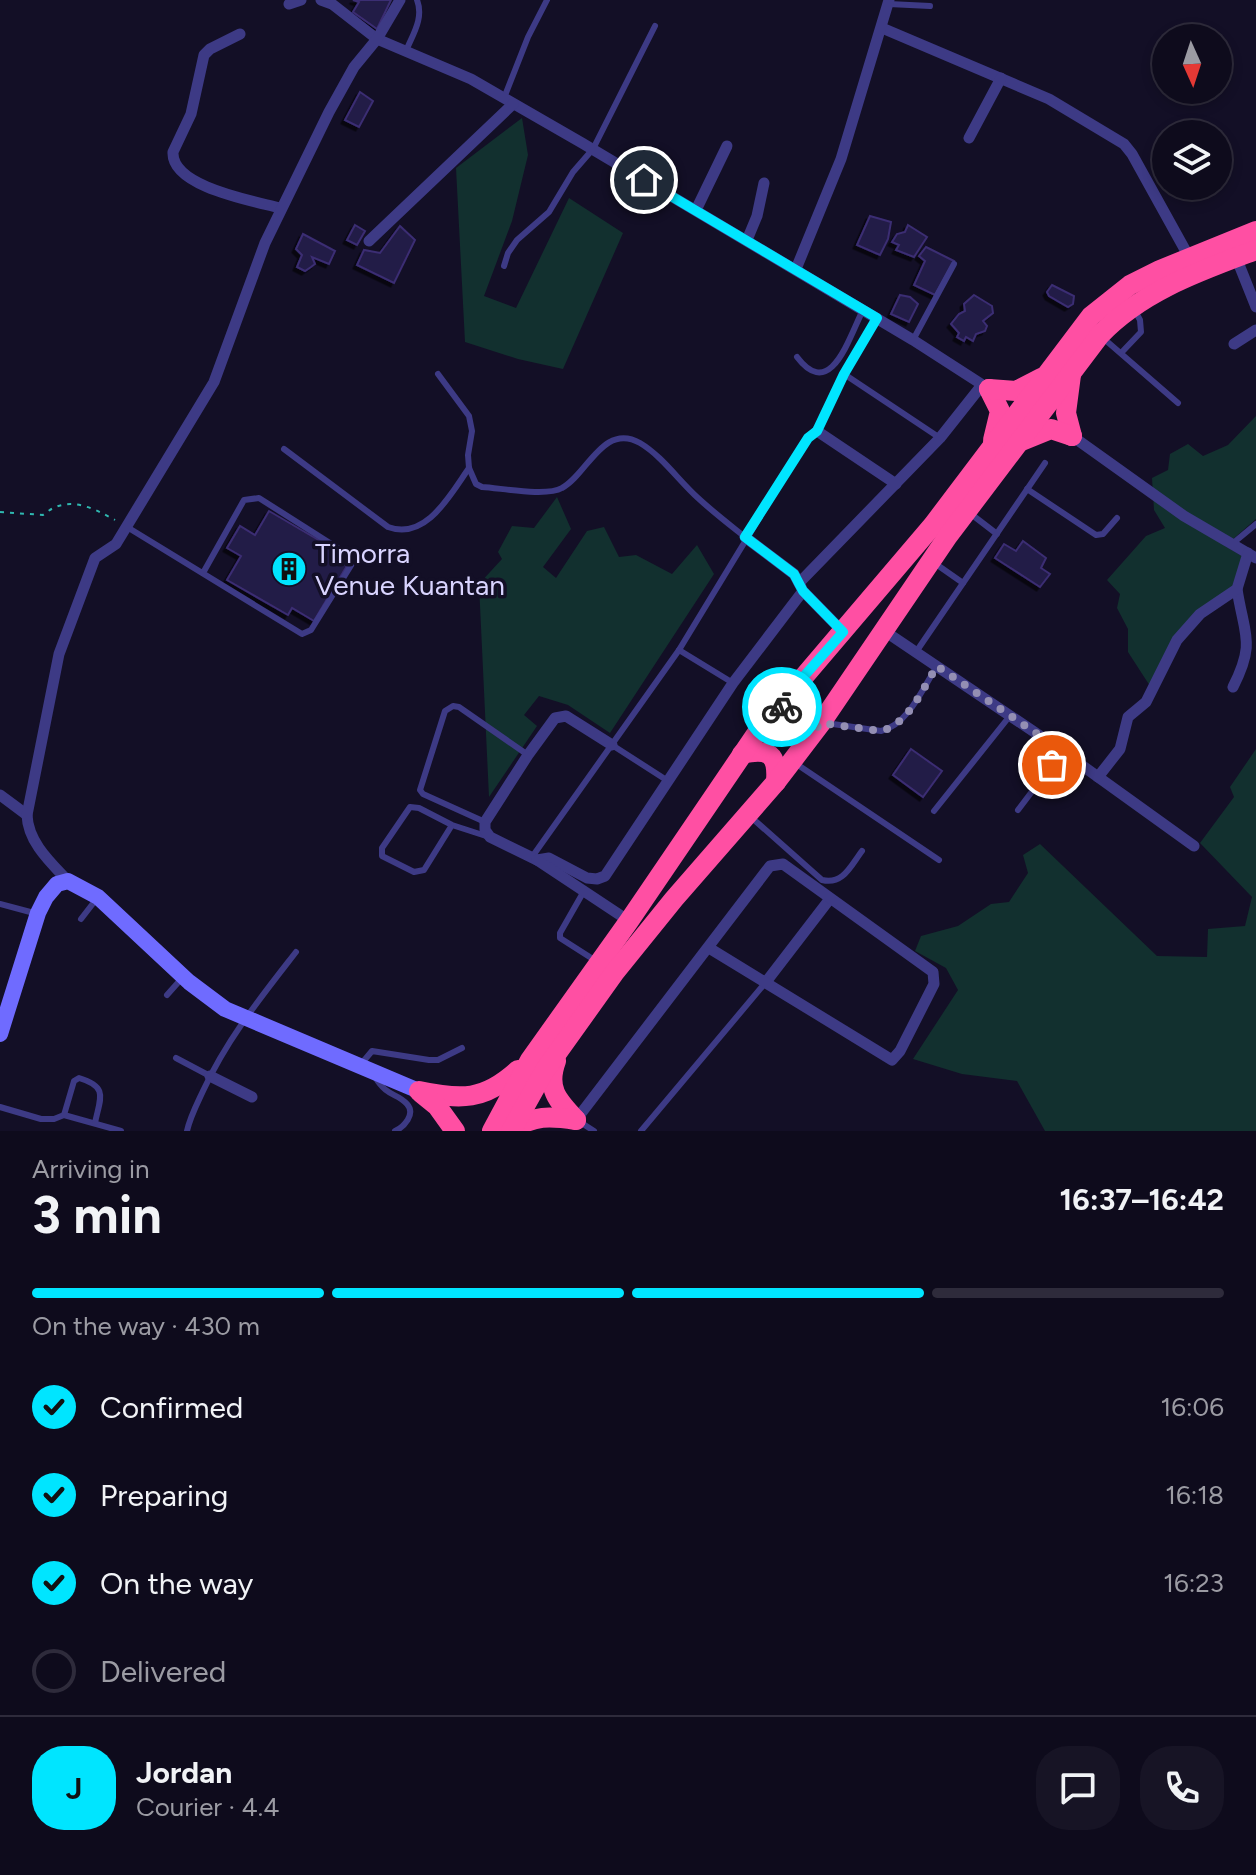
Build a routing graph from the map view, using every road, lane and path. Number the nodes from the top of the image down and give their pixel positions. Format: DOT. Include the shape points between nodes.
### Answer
graph roads {
  1 [pos="301,0"];
  2 [pos="321,0"];
  3 [pos="400,0"];
  4 [pos="417,0"];
  5 [pos="547,0"];
  6 [pos="889,2"];
  7 [pos="289,4"];
  8 [pos="930,6"];
  9 [pos="655,26"];
  10 [pos="882,28"];
  11 [pos="240,34"];
  12 [pos="377,39"];
  13 [pos="406,51"];
  14 [pos="1001,78"];
  15 [pos="508,101"];
  16 [pos="969,138"];
  17 [pos="727,146"];
  18 [pos="593,149"];
  19 [pos="764,183"];
  20 [pos="280,208"];
  21 [pos="696,210"];
  22 [pos="1256,231"];
  23 [pos="747,240"];
  24 [pos="369,241"];
  25 [pos="1256,250"];
  26 [pos="1189,257"];
  27 [pos="1236,257"];
  28 [pos="954,264"];
  29 [pos="504,266"];
  30 [pos="796,269"];
  31 [pos="1133,306"];
  32 [pos="1256,307"];
  33 [pos="863,310"];
  34 [pos="877,318"];
  35 [pos="1256,330"];
  36 [pos="1100,335"];
  37 [pos="913,340"];
  38 [pos="1234,344"];
  39 [pos="1122,352"];
  40 [pos="797,357"];
  41 [pos="1072,371"];
  42 [pos="438,374"];
  43 [pos="844,374"];
  44 [pos="1046,374"];
  45 [pos="986,387"];
  46 [pos="1178,403"];
  47 [pos="817,431"];
  48 [pos="1072,436"];
  49 [pos="940,438"];
  50 [pos="1017,443"];
  51 [pos="284,449"];
  52 [pos="989,451"];
  53 [pos="1045,463"];
  54 [pos="469,468"];
  55 [pos="896,484"];
  56 [pos="1027,489"];
  57 [pos="967,510"];
  58 [pos="0,512"];
  59 [pos="1117,518"];
  60 [pos="1256,524"];
  61 [pos="127,526"];
  62 [pos="997,534"];
  63 [pos="745,537"];
  64 [pos="1232,544"];
  65 [pos="1252,555"];
  66 [pos="930,561"];
  67 [pos="203,573"];
  68 [pos="963,583"];
  69 [pos="801,587"];
  70 [pos="1237,589"];
  71 [pos="883,630"];
  72 [pos="843,632"];
  73 [pos="679,650"];
  74 [pos="916,652"];
  75 [pos="937,666"];
  76 [pos="733,683"];
  77 [pos="1233,687"];
  78 [pos="783,700"];
  79 [pos="1009,717"];
  80 [pos="817,727"];
  81 [pos="612,745"];
  82 [pos="1055,746"];
  83 [pos="742,754"];
  84 [pos="528,755"];
  85 [pos="792,761"];
  86 [pos="1098,777"];
  87 [pos="668,781"];
  88 [pos="776,782"];
  89 [pos="0,795"];
  90 [pos="1018,810"];
  91 [pos="934,811"];
  92 [pos="27,815"];
  93 [pos="749,815"];
  94 [pos="485,822"];
  95 [pos="452,825"];
  96 [pos="490,837"];
  97 [pos="1194,846"];
  98 [pos="862,851"];
  99 [pos="534,859"];
  100 [pos="939,860"];
  101 [pos="68,881"];
  102 [pos="584,891"];
  103 [pos="98,897"];
  104 [pos="829,900"];
  105 [pos="0,904"];
  106 [pos="38,913"];
  107 [pos="81,919"];
  108 [pos="629,921"];
  109 [pos="709,948"];
  110 [pos="296,952"];
  111 [pos="599,963"];
  112 [pos="183,977"];
  113 [pos="766,982"];
  114 [pos="167,995"];
  115 [pos="245,1018"];
  116 [pos="0,1034"];
  117 [pos="462,1048"];
  118 [pos="561,1048"];
  119 [pos="176,1058"];
  120 [pos="530,1060"];
  121 [pos="366,1068"];
  122 [pos="210,1076"];
  123 [pos="419,1091"];
  124 [pos="252,1097"];
  125 [pos="0,1107"];
  126 [pos="64,1115"];
  127 [pos="576,1120"];
  128 [pos="95,1123"];
  129 [pos="121,1131"];
  130 [pos="187,1131"];
  131 [pos="395,1131"];
  132 [pos="455,1131"];
  133 [pos="505,1131"];
  134 [pos="594,1131"];
  135 [pos="641,1131"];
  1 -- 7 [label="street"];
  2 -- 12 [label="street"];
  3 -- 12 [label="street"];
  4 -- 13 [label="lane" via="419,21"];
  5 -- 15 [label="lane" via="528,37"];
  6 -- 8 [label="lane"];
  6 -- 10 [label="street"];
  9 -- 18 [label="lane"];
  10 -- 14 [label="street"];
  10 -- 30 [label="street" via="841,159"];
  11 -- 20 [label="street" via="204,55 191,114 172,159 185,175 207,187"];
  12 -- 13 [label="street"];
  12 -- 20 [label="street" via="345,82"];
  13 -- 15 [label="street"];
  14 -- 16 [label="street"];
  14 -- 26 [label="street" via="1049,99 1124,144"];
  15 -- 18 [label="street"];
  15 -- 24 [label="street"];
  17 -- 21 [label="street"];
  18 -- 21 [label="street"];
  18 -- 29 [label="lane" via="549,212 517,240"];
  19 -- 23 [label="street"];
  20 -- 61 [label="street" via="214,382"];
  21 -- 23 [label="street"];
  22 -- 26 [label="highway"];
  23 -- 30 [label="street"];
  25 -- 27 [label="highway"];
  26 -- 44 [label="highway" via="1104,303"];
  27 -- 31 [label="highway"];
  27 -- 32 [label="street"];
  28 -- 37 [label="lane"];
  30 -- 33 [label="street"];
  31 -- 36 [label="highway"];
  31 -- 39 [label="lane" via="1141,332"];
  33 -- 34 [label="street"];
  33 -- 40 [label="lane" via="827,373 811,372"];
  34 -- 37 [label="street"];
  34 -- 43 [label="lane"];
  35 -- 38 [label="street"];
  36 -- 39 [label="lane"];
  36 -- 41 [label="highway"];
  37 -- 45 [label="street"];
  39 -- 46 [label="lane"];
  41 -- 48 [label="highway" via="1066,413"];
  41 -- 50 [label="highway"];
  42 -- 54 [label="lane" via="469,416"];
  43 -- 47 [label="lane"];
  43 -- 49 [label="lane"];
  44 -- 45 [label="highway" via="1016,391"];
  44 -- 52 [label="highway"];
  45 -- 49 [label="street"];
  45 -- 52 [label="highway" via="997,402 1000,419"];
  47 -- 55 [label="street"];
  47 -- 63 [label="lane"];
  48 -- 50 [label="highway" via="1051,429"];
  48 -- 64 [label="street"];
  49 -- 55 [label="street"];
  50 -- 57 [label="highway"];
  51 -- 54 [label="lane" via="400,531 420,526"];
  52 -- 72 [label="highway"];
  53 -- 56 [label="lane"];
  54 -- 63 [label="lane" via="482,487 552,491 563,488 606,444 638,442"];
  55 -- 69 [label="street"];
  56 -- 59 [label="lane" via="1096,535"];
  56 -- 62 [label="lane"];
  57 -- 62 [label="lane"];
  57 -- 66 [label="highway"];
  58 -- 61 [label="path" via="43,515 56,504 79,503"];
  60 -- 64 [label="lane"];
  61 -- 67 [label="lane"];
  61 -- 92 [label="street" via="116,544 95,558 59,654"];
  62 -- 68 [label="lane"];
  63 -- 69 [label="street" via="794,574"];
  63 -- 73 [label="lane"];
  64 -- 65 [label="street"];
  65 -- 70 [label="street"];
  66 -- 68 [label="lane"];
  66 -- 71 [label="highway"];
  67 -- 67 [label="lane" via="244,500 251,497 355,559 302,634"];
  68 -- 74 [label="lane"];
  69 -- 72 [label="street"];
  69 -- 76 [label="street"];
  70 -- 77 [label="street" via="1249,650"];
  70 -- 86 [label="street" via="1186,627 1146,702 1128,717 1120,749"];
  71 -- 74 [label="street"];
  71 -- 80 [label="highway"];
  72 -- 78 [label="highway"];
  73 -- 76 [label="lane"];
  73 -- 81 [label="lane"];
  74 -- 75 [label="street"];
  75 -- 79 [label="street"];
  75 -- 80 [label="lane" via="890,729"];
  76 -- 87 [label="street"];
  78 -- 80 [label="highway" via="781,722 786,729 794,733"];
  78 -- 83 [label="highway"];
  79 -- 82 [label="street"];
  79 -- 91 [label="lane"];
  80 -- 85 [label="highway"];
  81 -- 84 [label="street" via="566,716 555,718"];
  81 -- 87 [label="lane"];
  81 -- 99 [label="lane"];
  82 -- 86 [label="street"];
  82 -- 90 [label="lane" via="1052,765"];
  83 -- 88 [label="highway" via="770,754"];
  83 -- 108 [label="highway"];
  84 -- 94 [label="street"];
  84 -- 94 [label="lane" via="459,707 445,711 420,790"];
  85 -- 88 [label="highway"];
  85 -- 100 [label="lane"];
  86 -- 97 [label="street"];
  87 -- 99 [label="street" via="611,869 597,879 549,858"];
  88 -- 93 [label="highway"];
  89 -- 92 [label="street"];
  92 -- 101 [label="street" via="31,836"];
  93 -- 98 [label="lane" via="822,880 841,879"];
  93 -- 118 [label="highway" via="649,929"];
  94 -- 96 [label="street"];
  95 -- 95 [label="lane" via="420,873 382,856 410,807"];
  95 -- 96 [label="lane"];
  96 -- 99 [label="street"];
  99 -- 102 [label="street"];
  101 -- 103 [label="street"];
  101 -- 106 [label="street" via="57,884"];
  102 -- 108 [label="street"];
  102 -- 111 [label="lane" via="560,938"];
  103 -- 107 [label="lane"];
  103 -- 112 [label="street"];
  104 -- 109 [label="street" via="783,864 770,866"];
  104 -- 113 [label="street"];
  104 -- 113 [label="street" via="935,976 900,1051 892,1060"];
  105 -- 106 [label="lane"];
  106 -- 116 [label="street"];
  108 -- 111 [label="highway"];
  109 -- 113 [label="street"];
  109 -- 127 [label="street"];
  110 -- 115 [label="lane"];
  111 -- 120 [label="highway"];
  112 -- 114 [label="lane"];
  112 -- 115 [label="street"];
  113 -- 135 [label="lane"];
  115 -- 121 [label="street"];
  115 -- 122 [label="lane"];
  117 -- 121 [label="lane" via="438,1060 372,1051"];
  118 -- 127 [label="highway" via="551,1074 552,1088"];
  118 -- 133 [label="highway"];
  119 -- 122 [label="lane"];
  120 -- 123 [label="highway" via="481,1095"];
  120 -- 133 [label="highway"];
  121 -- 123 [label="street"];
  121 -- 131 [label="lane" via="382,1089 407,1104 408,1119"];
  122 -- 124 [label="street"];
  122 -- 130 [label="lane"];
  123 -- 132 [label="highway"];
  125 -- 126 [label="lane" via="41,1119"];
  126 -- 128 [label="lane"];
  126 -- 128 [label="lane" via="79,1078 99,1088"];
  127 -- 133 [label="highway" via="532,1117"];
  127 -- 134 [label="lane"];
  128 -- 129 [label="lane"];
}
